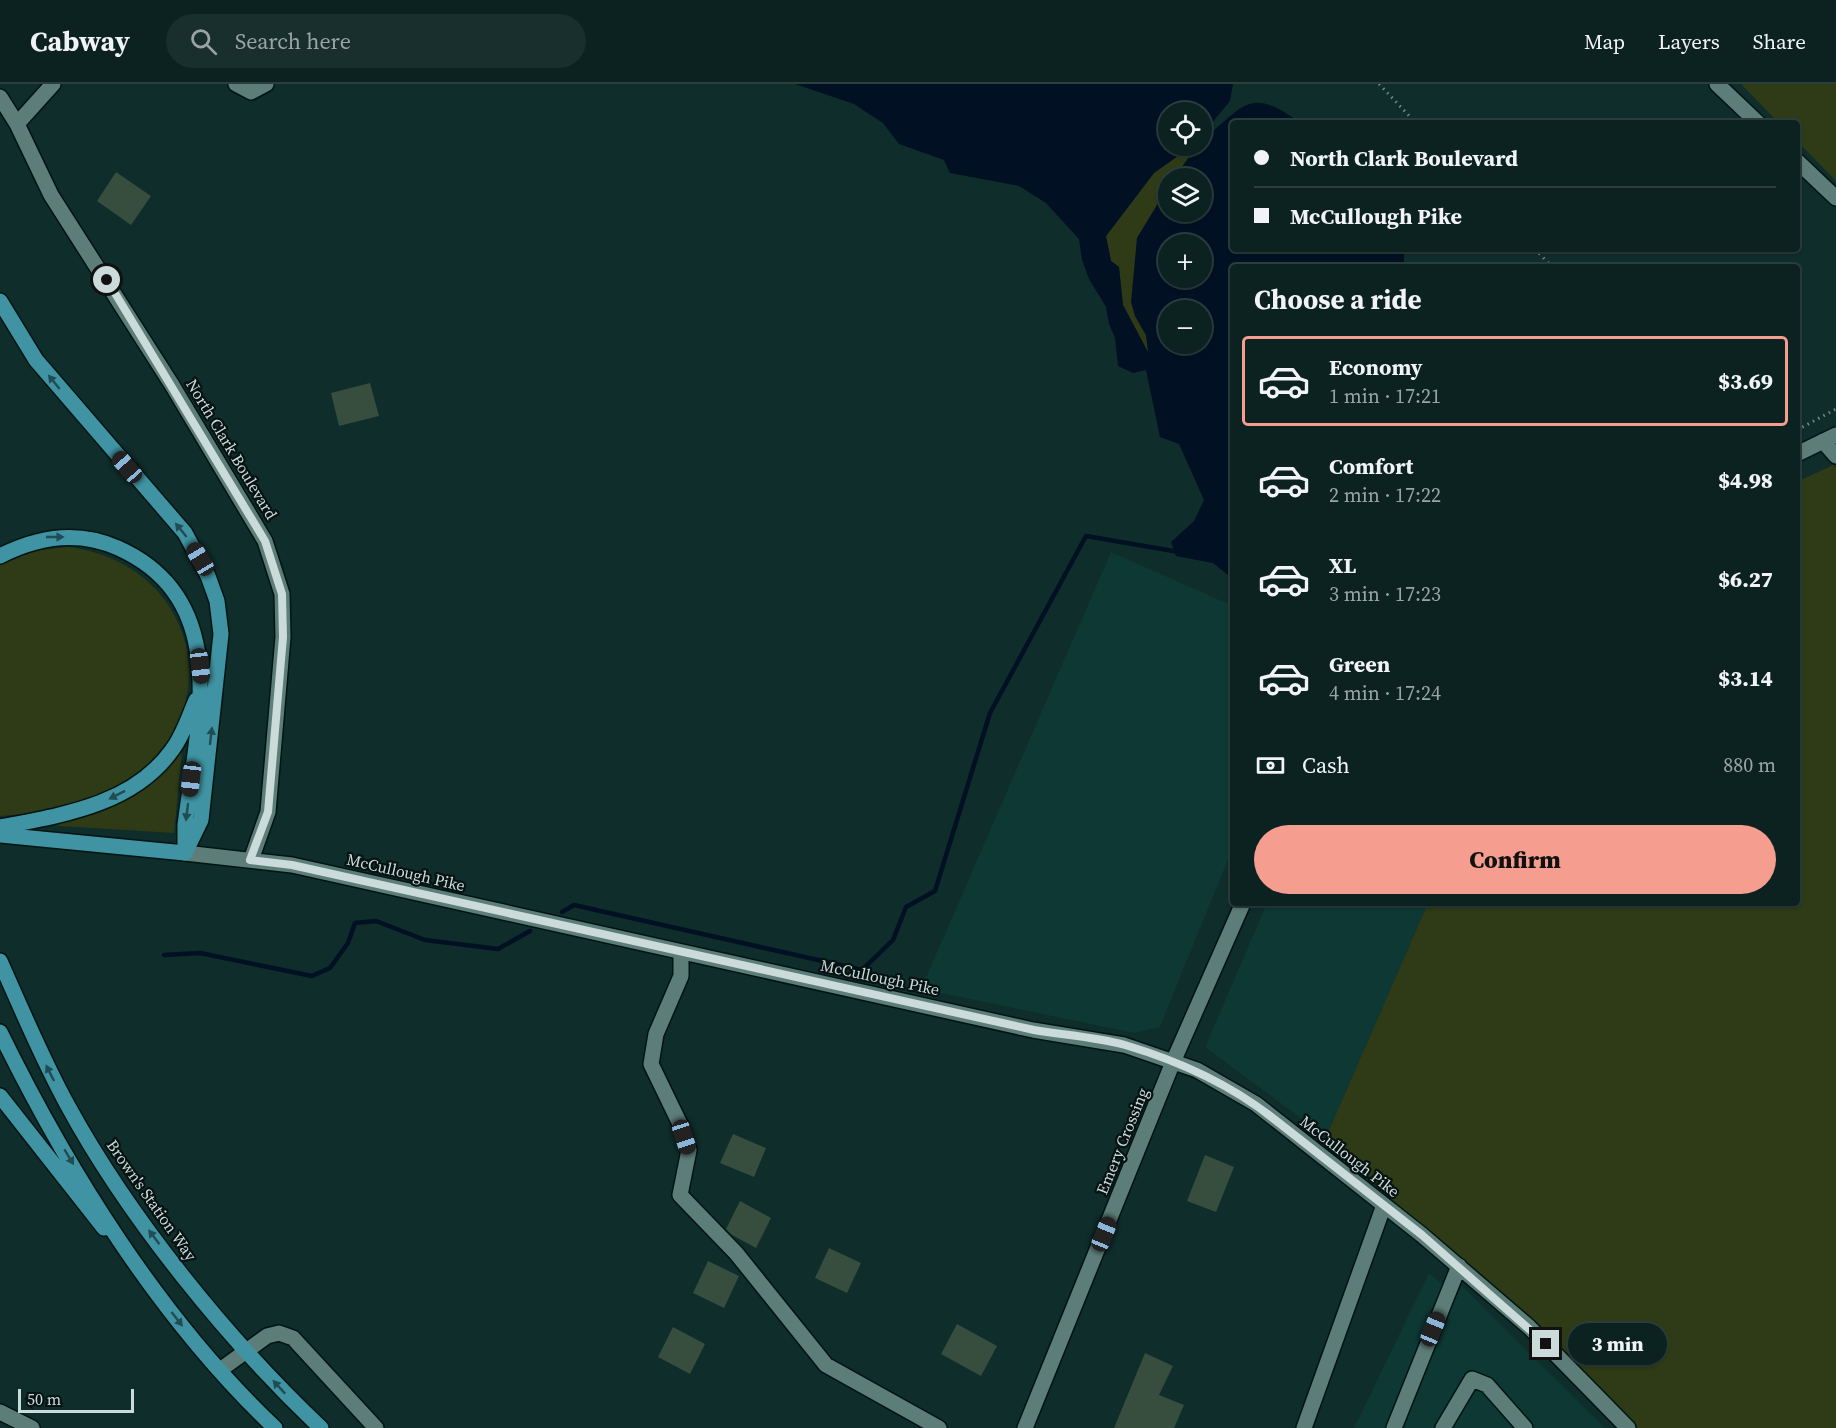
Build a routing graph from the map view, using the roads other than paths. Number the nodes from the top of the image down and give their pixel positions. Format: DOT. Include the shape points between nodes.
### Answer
graph roads {
  1 [pos="53,84"];
  2 [pos="236,84"];
  3 [pos="266,84"];
  4 [pos="1717,84"];
  5 [pos="0,97"];
  6 [pos="1755,120"];
  7 [pos="17,124"];
  8 [pos="1800,164"];
  9 [pos="1836,198"];
  10 [pos="0,301"];
  11 [pos="1829,438"];
  12 [pos="1800,452"];
  13 [pos="1836,456"];
  14 [pos="0,556"];
  15 [pos="202,686"];
  16 [pos="0,827"];
  17 [pos="0,835"];
  18 [pos="185,853"];
  19 [pos="250,860"];
  20 [pos="1242,906"];
  21 [pos="681,952"];
  22 [pos="0,961"];
  23 [pos="0,1032"];
  24 [pos="1173,1062"];
  25 [pos="0,1096"];
  26 [pos="1384,1205"];
  27 [pos="136,1264"];
  28 [pos="1459,1266"];
  29 [pos="247,1350"];
  30 [pos="220,1370"];
  31 [pos="0,1412"];
  32 [pos="32,1428"];
  33 [pos="275,1428"];
  34 [pos="321,1428"];
  35 [pos="376,1428"];
  36 [pos="939,1428"];
  37 [pos="1025,1428"];
  38 [pos="1304,1428"];
  39 [pos="1394,1428"];
  40 [pos="1443,1428"];
  41 [pos="1525,1428"];
  42 [pos="1628,1428"];
  1 -- 7 [label="street"];
  2 -- 3 [label="street" via="251,92"];
  4 -- 6 [label="street"];
  5 -- 7 [label="street, North Clark Boulevard"];
  7 -- 19 [label="street, North Clark Boulevard" via="51,195 265,541 282,594 283,637 268,812"];
  8 -- 9 [label="street"];
  18 -- 10 [label="main road, one-way" via="201,820 219,667 217,601 185,533 36,360"];
  11 -- 12 [label="street"];
  11 -- 13 [label="street"];
  14 -- 15 [label="main road, one-way" via="44,537 85,538 128,553 164,582 191,621"];
  15 -- 16 [label="main road, one-way" via="173,749 139,783 79,810"];
  15 -- 18 [label="main road, one-way"];
  17 -- 18 [label="main road, McCullough Pike"];
  18 -- 19 [label="street, McCullough Pike"];
  19 -- 21 [label="street, McCullough Pike" via="292,865"];
  20 -- 24 [label="street, Emery Crossing"];
  21 -- 24 [label="street, McCullough Pike" via="1034,1030 1124,1045"];
  21 -- 36 [label="street" via="681,976 656,1034 651,1064 688,1150 680,1195 736,1253 826,1365"];
  29 -- 22 [label="main road, Brown's Station Way, one-way" via="162,1247 97,1153 44,1060"];
  23 -- 27 [label="main road, one-way" via="35,1101"];
  24 -- 26 [label="street, McCullough Pike" via="1197,1070 1256,1104"];
  24 -- 37 [label="street, Emery Crossing"];
  25 -- 27 [label="main road" via="84,1205"];
  26 -- 28 [label="street, McCullough Pike"];
  26 -- 38 [label="street"];
  27 -- 30 [label="main road, one-way"];
  28 -- 39 [label="street"];
  28 -- 42 [label="street, McCullough Pike" via="1529,1327"];
  29 -- 30 [label="street"];
  34 -- 29 [label="main road, Brown's Station Way, one-way"];
  29 -- 35 [label="street" via="267,1336 279,1333 293,1338"];
  30 -- 33 [label="main road"];
  31 -- 32 [label="street"];
  40 -- 41 [label="street" via="1472,1379 1487,1385"];
}
